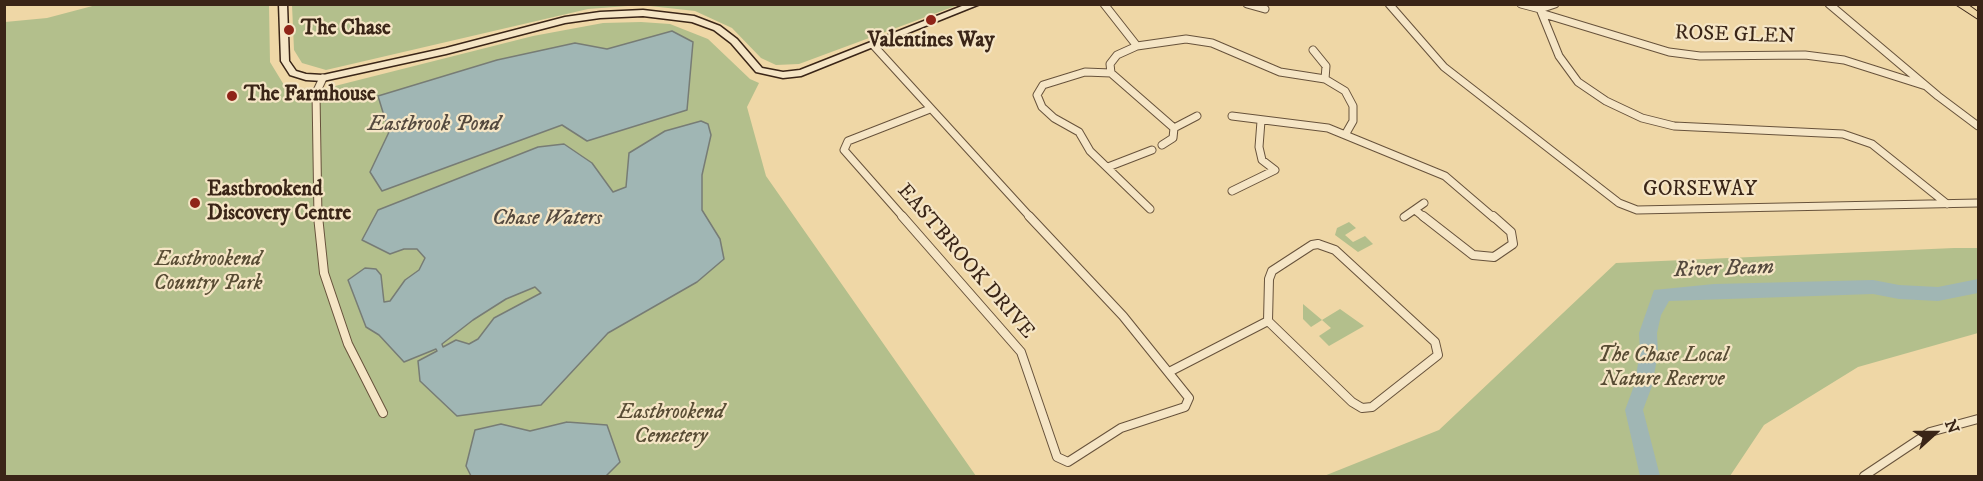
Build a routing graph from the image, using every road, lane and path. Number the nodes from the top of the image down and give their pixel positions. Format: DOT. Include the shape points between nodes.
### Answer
graph roads {
  1 [pos="283,4"];
  2 [pos="976,4"];
  3 [pos="1247,4"];
  4 [pos="1389,4"];
  5 [pos="1521,4"];
  6 [pos="1555,4"];
  7 [pos="1829,4"];
  8 [pos="1960,4"];
  9 [pos="1108,5"];
  10 [pos="1265,9"];
  11 [pos="1542,11"];
  12 [pos="1978,16"];
  13 [pos="873,46"];
  14 [pos="1137,46"];
  15 [pos="1313,50"];
  16 [pos="1111,73"];
  17 [pos="323,78"];
  18 [pos="1325,79"];
  19 [pos="1926,86"];
  20 [pos="930,109"];
  21 [pos="1197,116"];
  22 [pos="1232,116"];
  23 [pos="1261,121"];
  24 [pos="1978,126"];
  25 [pos="1174,128"];
  26 [pos="1346,135"];
  27 [pos="1162,145"];
  28 [pos="1152,150"];
  29 [pos="1108,167"];
  30 [pos="1232,191"];
  31 [pos="1424,203"];
  32 [pos="1978,203"];
  33 [pos="1947,204"];
  34 [pos="1150,209"];
  35 [pos="1415,210"];
  36 [pos="1404,217"];
  37 [pos="1268,321"];
  38 [pos="1169,372"];
  39 [pos="383,413"];
  40 [pos="1978,419"];
  41 [pos="1864,477"];
  1 -- 17 [label="street" via="285,61 293,73"];
  2 -- 13 [label="street"];
  3 -- 10 [label="street"];
  4 -- 33 [label="street, GORSEWAY" via="1444,67 1619,203 1637,210"];
  5 -- 11 [label="street, ROSE GLEN"];
  6 -- 11 [label="street"];
  7 -- 19 [label="street"];
  8 -- 12 [label="main road"];
  9 -- 14 [label="street"];
  11 -- 19 [label="street, ROSE GLEN" via="1669,52 1700,56 1805,55 1834,59"];
  11 -- 33 [label="street" via="1559,56 1578,82 1606,101 1642,118 1674,126 1844,134 1872,144"];
  13 -- 17 [label="street" via="801,73 776,74 759,70 734,41 717,28 694,19 652,13 600,15"];
  13 -- 20 [label="street"];
  14 -- 16 [label="street" via="1117,55 1110,64"];
  14 -- 18 [label="street" via="1186,39 1212,43 1280,72"];
  15 -- 18 [label="street" via="1326,66"];
  16 -- 25 [label="street"];
  16 -- 29 [label="street" via="1075,75 1043,85 1037,94 1042,107 1079,132 1090,151"];
  17 -- 39 [label="street" via="316,93 316,208 324,273 348,344"];
  18 -- 26 [label="street" via="1345,91 1353,106 1353,121"];
  19 -- 24 [label="street"];
  20 -- 38 [label="street" via="1124,316"];
  20 -- 38 [label="street, EASTBROOK DRIVE" via="848,141 844,150 1021,352 1057,457 1068,462 1121,428 1185,407 1189,398"];
  21 -- 25 [label="street"];
  22 -- 23 [label="street"];
  23 -- 26 [label="street" via="1328,128"];
  23 -- 30 [label="street" via="1262,160 1275,170"];
  25 -- 27 [label="street" via="1173,138"];
  26 -- 35 [label="street" via="1445,176 1511,232 1513,244 1494,257 1473,255"];
  28 -- 29 [label="street"];
  29 -- 34 [label="street"];
  31 -- 35 [label="street"];
  32 -- 33 [label="street, GORSEWAY"];
  35 -- 36 [label="street"];
  37 -- 37 [label="street" via="1272,271 1312,245 1325,244 1436,342 1438,355 1372,407 1362,408"];
  37 -- 38 [label="street"];
  40 -- 41 [label="street" via="1930,432"];
}
